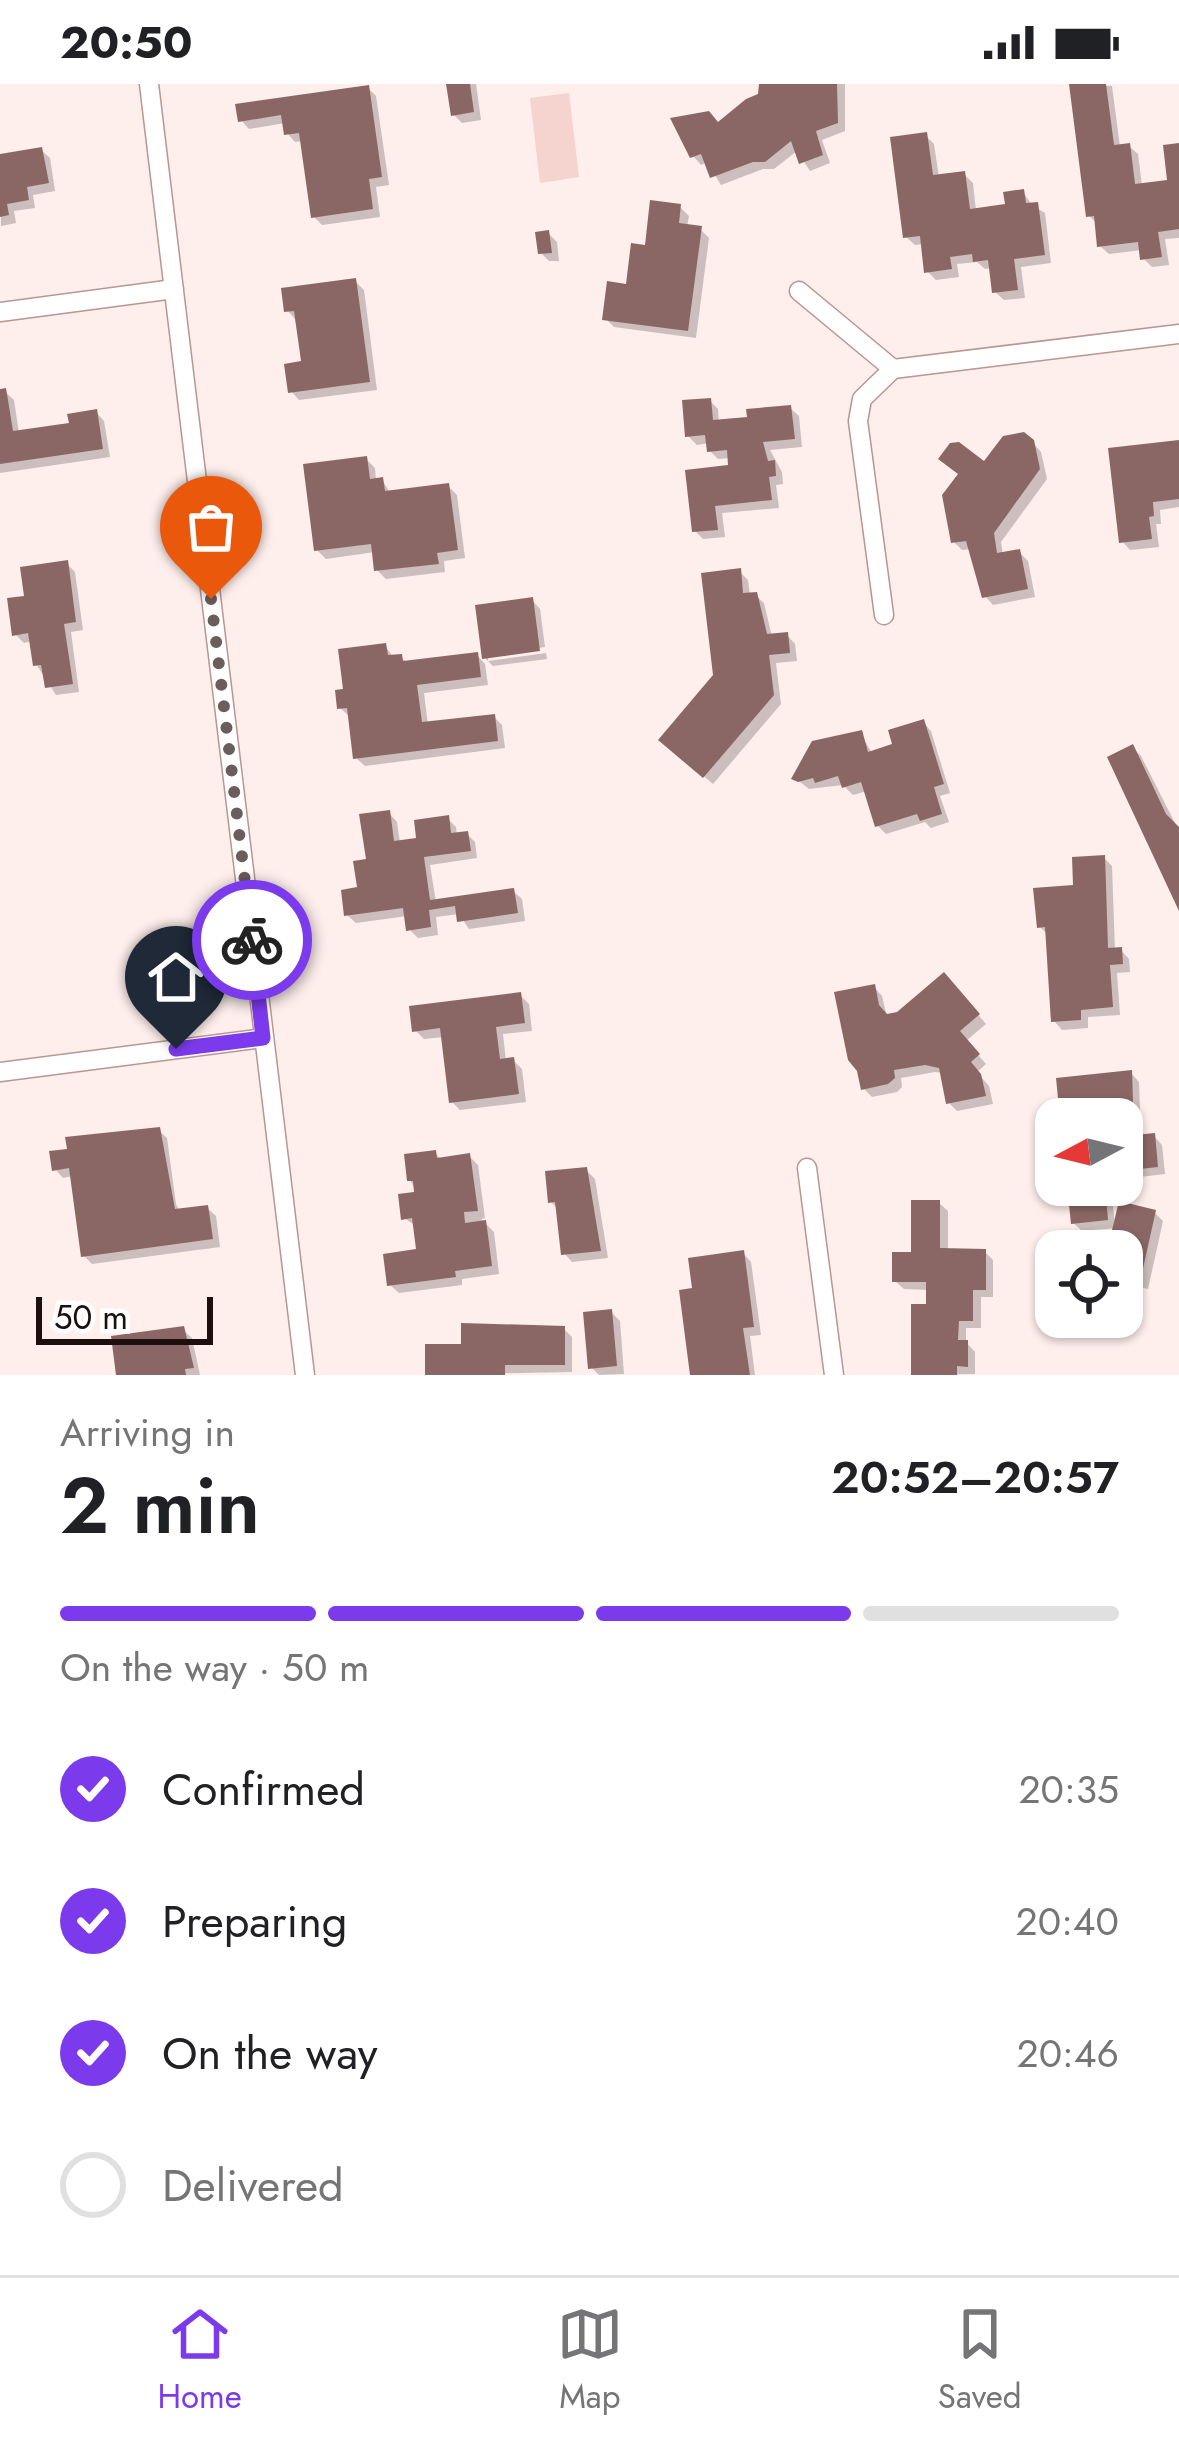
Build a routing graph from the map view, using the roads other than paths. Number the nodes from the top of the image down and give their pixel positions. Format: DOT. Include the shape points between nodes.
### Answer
graph roads {
  1 [pos="149,84"];
  2 [pos="174,289"];
  3 [pos="800,291"];
  4 [pos="0,312"];
  5 [pos="1179,334"];
  6 [pos="892,369"];
  7 [pos="884,615"];
  8 [pos="263,1038"];
  9 [pos="0,1072"];
  10 [pos="807,1168"];
  11 [pos="305,1375"];
  12 [pos="834,1375"];
  1 -- 2 [label="street"];
  2 -- 4 [label="street"];
  2 -- 8 [label="street"];
  3 -- 6 [label="street"];
  5 -- 6 [label="street"];
  6 -- 7 [label="street" via="862,399 858,421"];
  8 -- 9 [label="street"];
  8 -- 11 [label="street"];
  10 -- 12 [label="street"];
}
